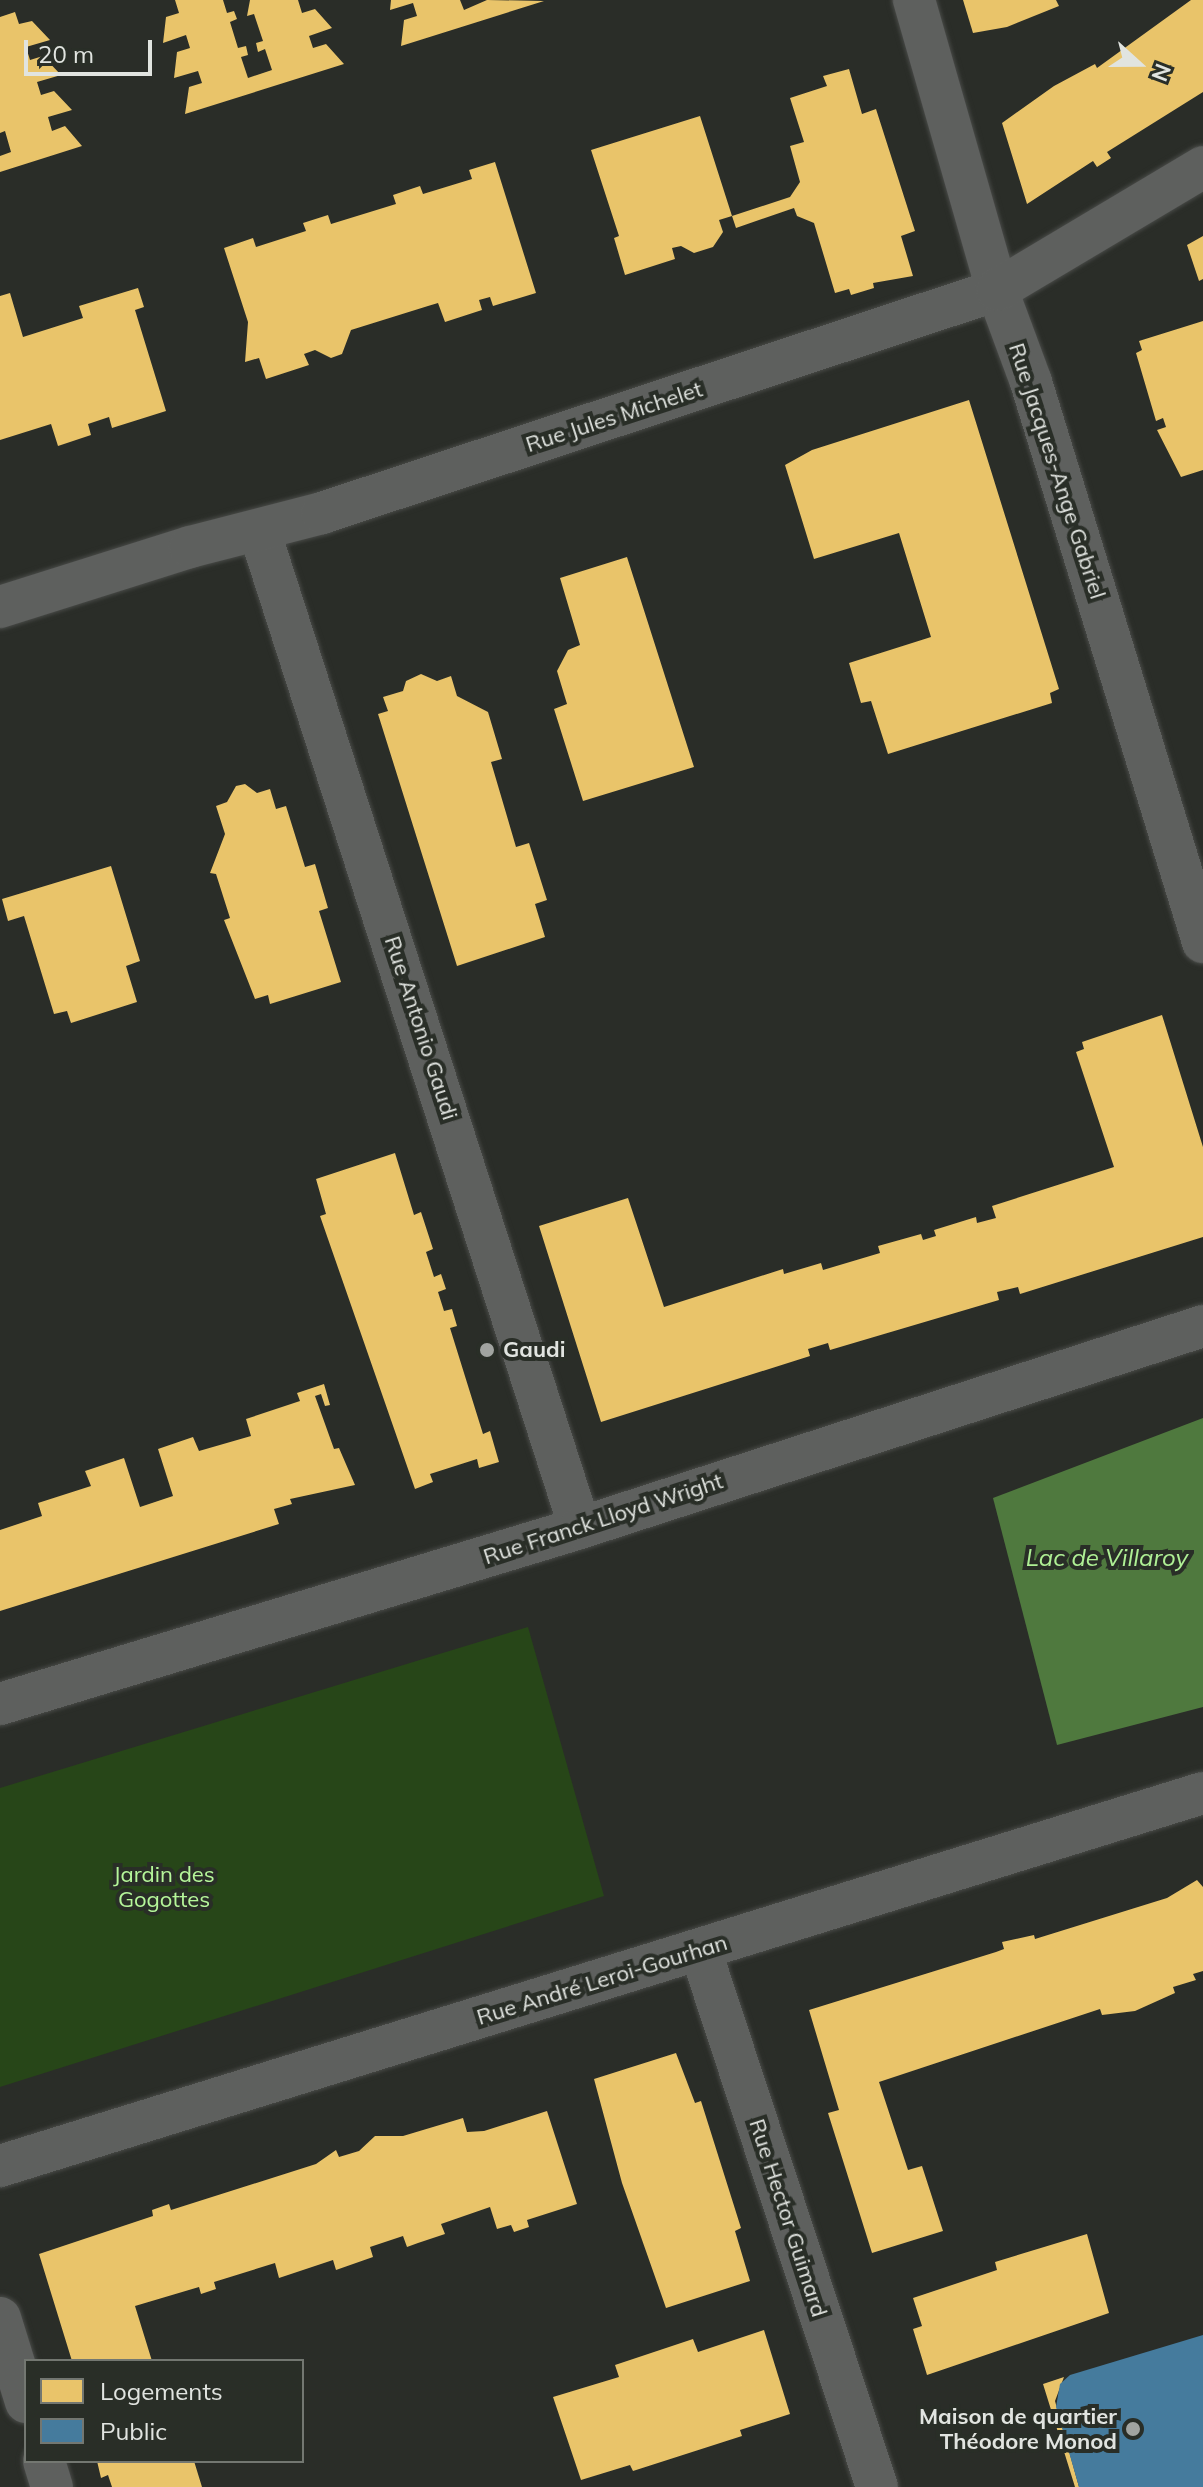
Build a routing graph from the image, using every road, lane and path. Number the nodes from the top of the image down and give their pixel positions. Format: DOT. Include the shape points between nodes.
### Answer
graph roads {
  1 [pos="914,0"];
  2 [pos="1203,167"];
  3 [pos="997,290"];
  4 [pos="259,530"];
  5 [pos="0,607"];
  6 [pos="1203,942"];
  7 [pos="1203,1326"];
  8 [pos="580,1528"];
  9 [pos="0,1704"];
  10 [pos="1203,1793"];
  11 [pos="700,1949"];
  12 [pos="0,2166"];
  13 [pos="0,2318"];
  14 [pos="24,2396"];
  15 [pos="45,2463"];
  16 [pos="52,2487"];
  17 [pos="877,2487"];
  1 -- 3 [label="street, Rue Jacques-Ange Gabriel"];
  2 -- 3 [label="street, Rue Jules Michelet"];
  3 -- 4 [label="street, Rue Jules Michelet"];
  3 -- 6 [label="street, Rue Jacques-Ange Gabriel" via="1031,382"];
  4 -- 5 [label="street, Rue Jules Michelet"];
  4 -- 8 [label="street, Rue Antonio Gaudi"];
  7 -- 8 [label="street, Rue Franck Lloyd Wright"];
  8 -- 9 [label="street, Rue Franck Lloyd Wright"];
  10 -- 11 [label="street, Rue André Leroi-Gourhan"];
  11 -- 12 [label="street, Rue André Leroi-Gourhan"];
  11 -- 17 [label="street, Rue Hector Guimard"];
  13 -- 14 [label="street"];
  15 -- 16 [label="street"];
}
